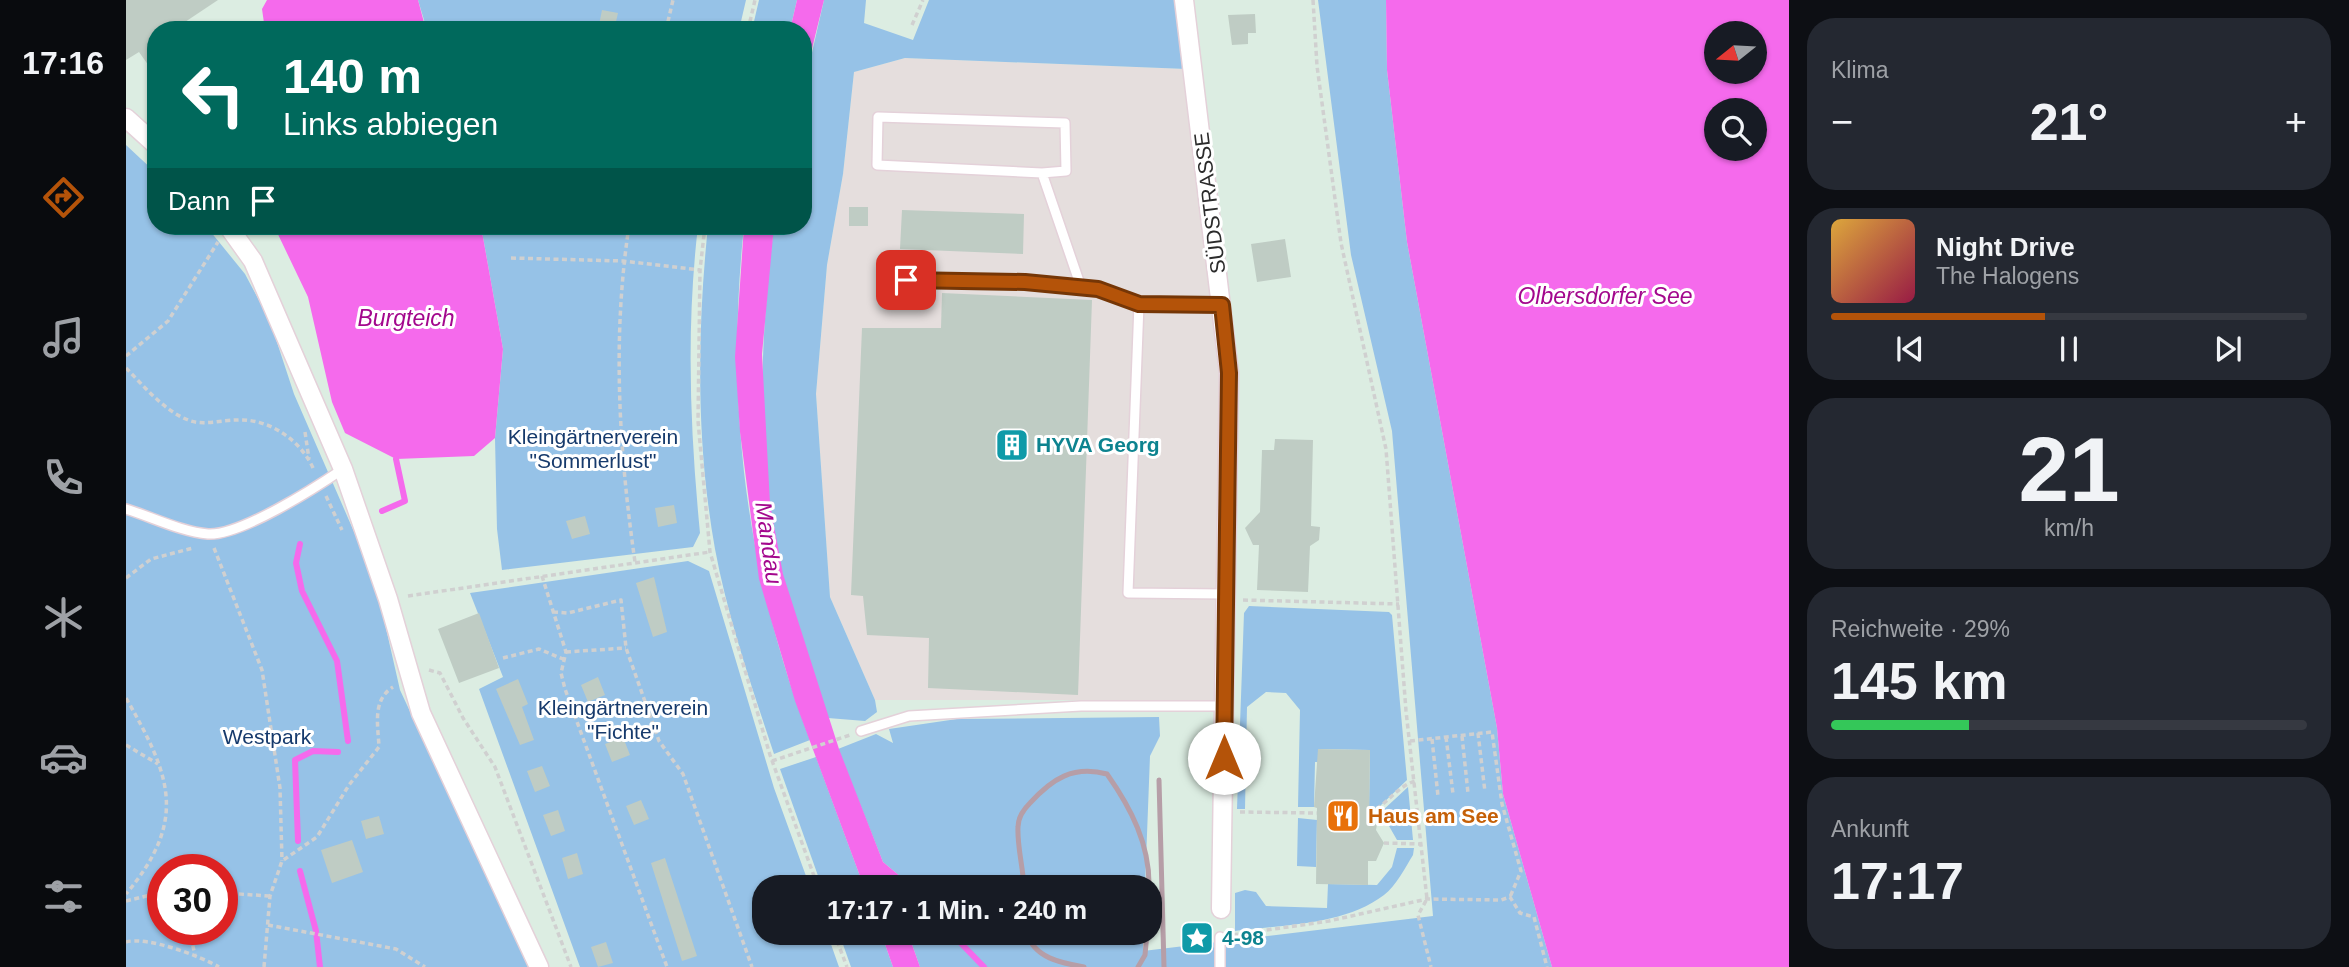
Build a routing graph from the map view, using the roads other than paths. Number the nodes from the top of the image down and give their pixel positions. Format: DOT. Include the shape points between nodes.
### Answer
graph roads {
  1 [pos="1184,0"];
  2 [pos="126,118"];
  3 [pos="147,137"];
  4 [pos="1042,173"];
  5 [pos="229,235"];
  6 [pos="906,280"];
  7 [pos="1081,287"];
  8 [pos="1139,304"];
  9 [pos="1222,305"];
  10 [pos="343,469"];
  11 [pos="126,509"];
  12 [pos="1225,597"];
  13 [pos="1224,706"];
  14 [pos="861,731"];
  15 [pos="1221,909"];
  16 [pos="1220,937"];
  17 [pos="538,967"];
  18 [pos="1220,967"];
  1 -- 9 [label="street, SÜDSTRASSE"];
  2 -- 3 [label="street"];
  4 -- 4 [label="lane" via="877,165 878,117 1065,123 1066,171"];
  4 -- 7 [label="lane"];
  5 -- 10 [label="street" via="254,261"];
  6 -- 7 [label="lane"];
  7 -- 8 [label="lane"];
  8 -- 9 [label="lane"];
  8 -- 12 [label="lane" via="1128,593"];
  9 -- 12 [label="street, SÜDSTRASSE" via="1229,373"];
  10 -- 11 [label="lane" via="275,510 221,534 206,534"];
  10 -- 17 [label="street" via="421,713"];
  12 -- 13 [label="street, SÜDSTRASSE"];
  13 -- 14 [label="lane" via="1081,706 909,716"];
  13 -- 15 [label="street, SÜDSTRASSE"];
  16 -- 18 [label="lane"];
}
